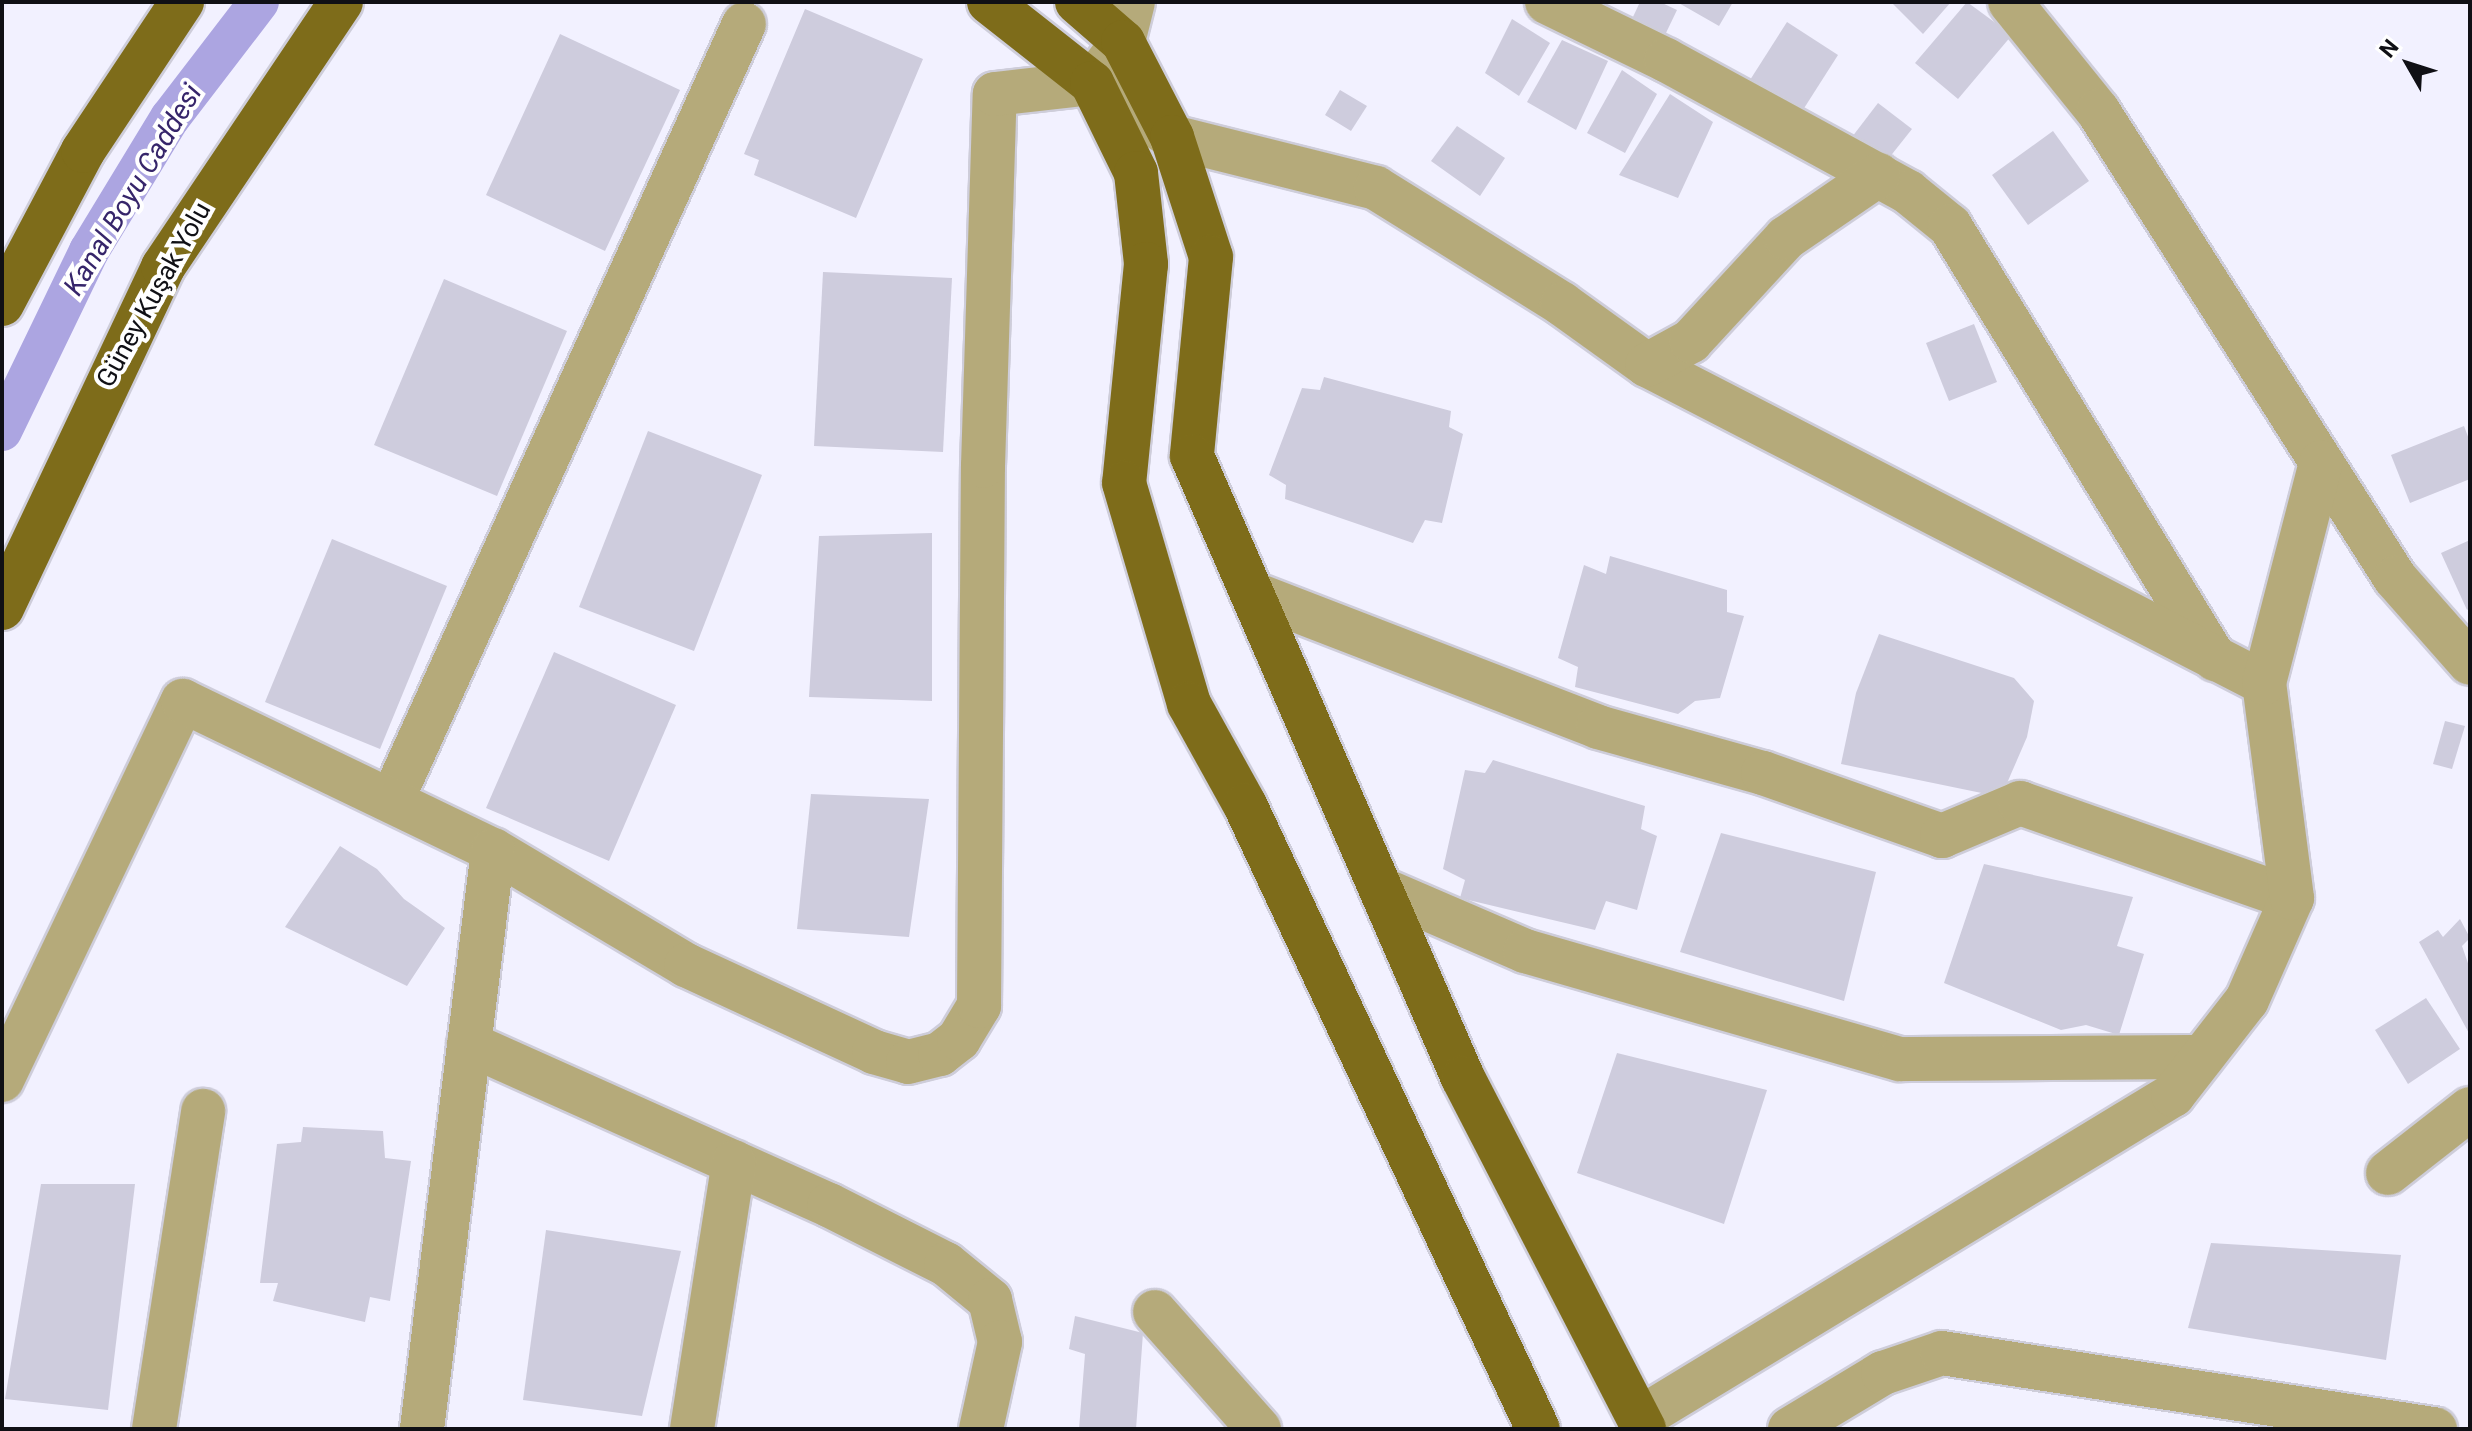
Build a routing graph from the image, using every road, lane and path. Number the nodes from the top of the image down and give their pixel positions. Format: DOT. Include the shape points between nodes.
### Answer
graph roads {
  1 [pos="182,2"];
  2 [pos="341,2"];
  3 [pos="989,2"];
  4 [pos="1077,2"];
  5 [pos="1547,2"];
  6 [pos="2010,2"];
  7 [pos="1128,22"];
  8 [pos="744,24"];
  9 [pos="1092,83"];
  10 [pos="1172,137"];
  11 [pos="1878,175"];
  12 [pos="2,304"];
  13 [pos="1647,365"];
  14 [pos="2321,462"];
  15 [pos="1254,594"];
  16 [pos="2,608"];
  17 [pos="2215,659"];
  18 [pos="2470,663"];
  19 [pos="2264,683"];
  20 [pos="392,800"];
  21 [pos="493,850"];
  22 [pos="1381,889"];
  23 [pos="2292,898"];
  24 [pos="469,1044"];
  25 [pos="2202,1057"];
  26 [pos="2,1080"];
  27 [pos="2470,1109"];
  28 [pos="203,1111"];
  29 [pos="734,1162"];
  30 [pos="2388,1173"];
  31 [pos="1155,1312"];
  32 [pos="1642,1424"];
  33 [pos="154,1429"];
  34 [pos="422,1429"];
  35 [pos="692,1429"];
  36 [pos="981,1429"];
  37 [pos="1259,1429"];
  38 [pos="1538,1429"];
  39 [pos="1790,1429"];
  40 [pos="2435,1429"];
  1 -- 12 [label="main road" via="83,151"];
  2 -- 16 [label="main road, Güney Kuşak Yolu" via="163,267"];
  3 -- 9 [label="main road"];
  4 -- 7 [label="main road"];
  5 -- 11 [label="street"];
  6 -- 14 [label="street" via="2098,111"];
  7 -- 9 [label="street"];
  7 -- 10 [label="main road"];
  8 -- 20 [label="street"];
  9 -- 10 [label="street"];
  9 -- 21 [label="street" via="995,94 983,466 979,1006 959,1039 940,1054 908,1062 874,1052 686,965"];
  9 -- 38 [label="main road" via="1136,173 1146,264 1124,483 1189,704 1245,805"];
  10 -- 13 [label="street" via="1376,188 1562,304"];
  10 -- 15 [label="main road" via="1211,257 1192,456"];
  11 -- 13 [label="street" via="1786,238 1691,341"];
  11 -- 17 [label="street" via="1950,226"];
  13 -- 17 [label="street"];
  14 -- 18 [label="street" via="2395,578"];
  14 -- 19 [label="street"];
  15 -- 22 [label="main road"];
  15 -- 23 [label="street" via="1598,727 1763,773 1942,836 2020,803"];
  17 -- 19 [label="street"];
  19 -- 23 [label="street"];
  20 -- 21 [label="street"];
  20 -- 26 [label="street" via="183,701"];
  21 -- 24 [label="street"];
  22 -- 25 [label="street" via="1525,951 1900,1059"];
  22 -- 32 [label="main road" via="1463,1078"];
  23 -- 25 [label="street" via="2247,1000"];
  24 -- 29 [label="street"];
  24 -- 34 [label="street"];
  25 -- 32 [label="street" via="2173,1095"];
  27 -- 30 [label="street"];
  28 -- 33 [label="street"];
  29 -- 35 [label="street"];
  29 -- 36 [label="street" via="946,1264 990,1300 1000,1342"];
  31 -- 37 [label="street"];
  39 -- 40 [label="street" via="1883,1373 1942,1353"];
}
